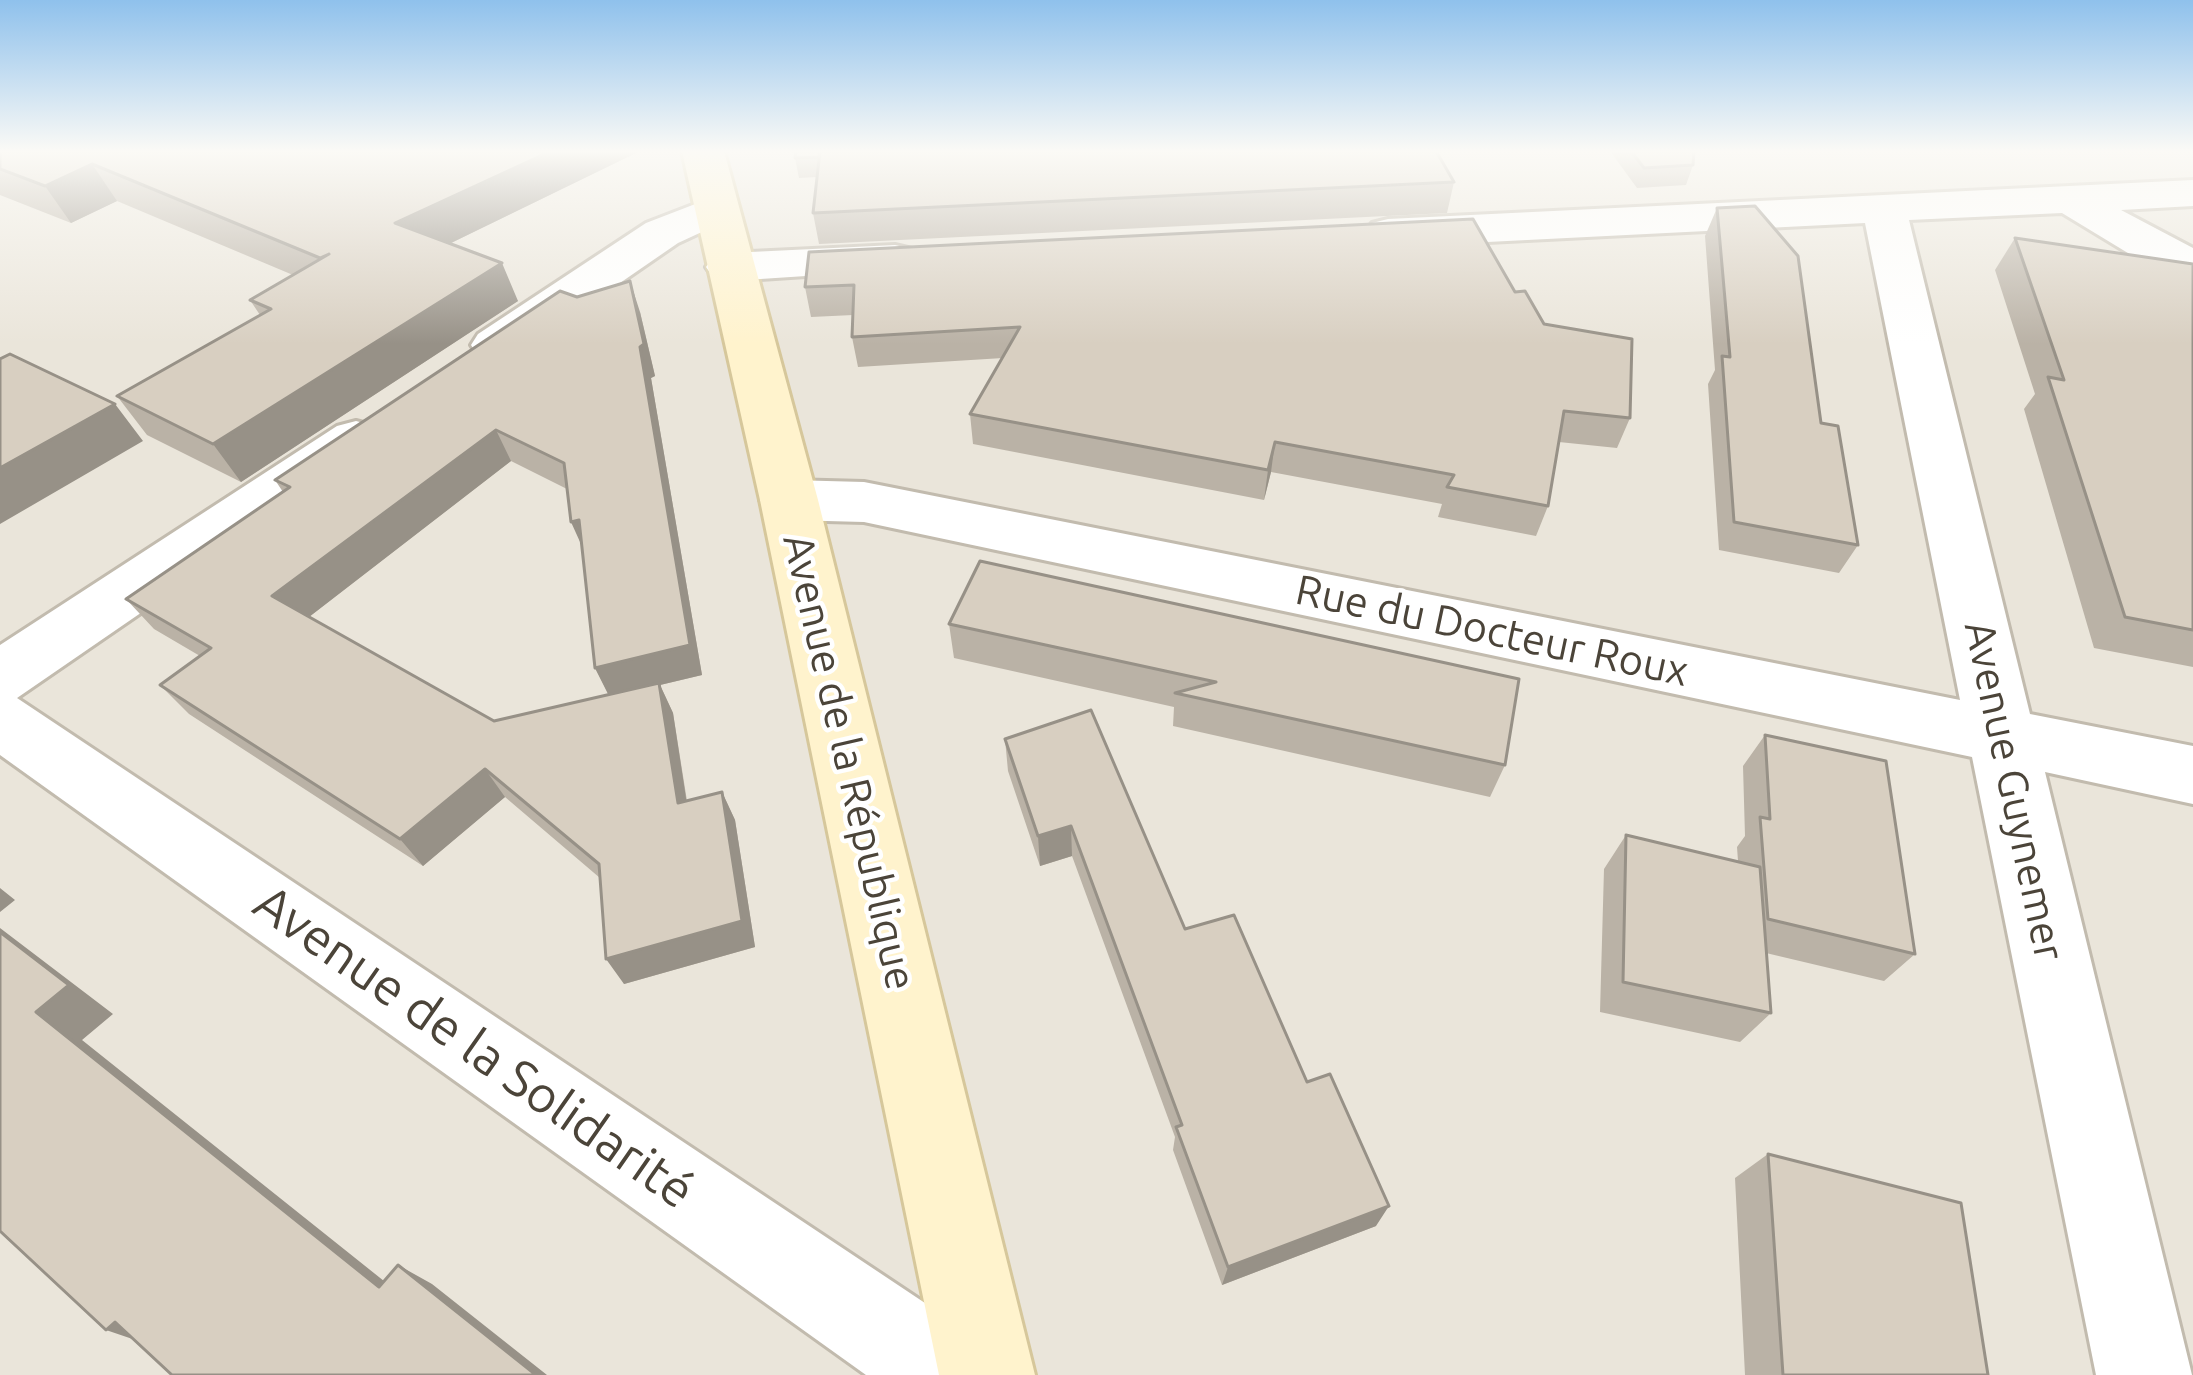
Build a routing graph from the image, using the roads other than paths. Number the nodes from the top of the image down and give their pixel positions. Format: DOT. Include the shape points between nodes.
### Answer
graph roads {
  1 [pos="702,215"];
  2 [pos="718,215"];
  3 [pos="747,215"];
  4 [pos="1743,215"];
  5 [pos="1886,215"];
  6 [pos="2096,215"];
  7 [pos="1352,235"];
  8 [pos="950,256"];
  9 [pos="2193,262"];
  10 [pos="451,375"];
  11 [pos="392,415"];
  12 [pos="789,500"];
  13 [pos="0,678"];
  14 [pos="0,719"];
  15 [pos="2001,735"];
  16 [pos="2193,775"];
  17 [pos="948,1375"];
  18 [pos="987,1375"];
  19 [pos="2144,1375"];
  1 -- 10 [label="street" via="662,233"];
  2 -- 12 [label="street, Avenue de la République"];
  3 -- 8 [label="street"];
  4 -- 7 [label="street"];
  5 -- 15 [label="street, Avenue Guynemer"];
  6 -- 9 [label="street" via="2168,257"];
  11 -- 13 [label="street"];
  12 -- 15 [label="street, Rue du Docteur Roux" via="864,502"];
  12 -- 18 [label="street, Avenue de la République"];
  14 -- 17 [label="street, Avenue de la Solidarité"];
  15 -- 16 [label="street, Rue du Docteur Roux"];
  15 -- 19 [label="street, Avenue Guynemer"];
}
